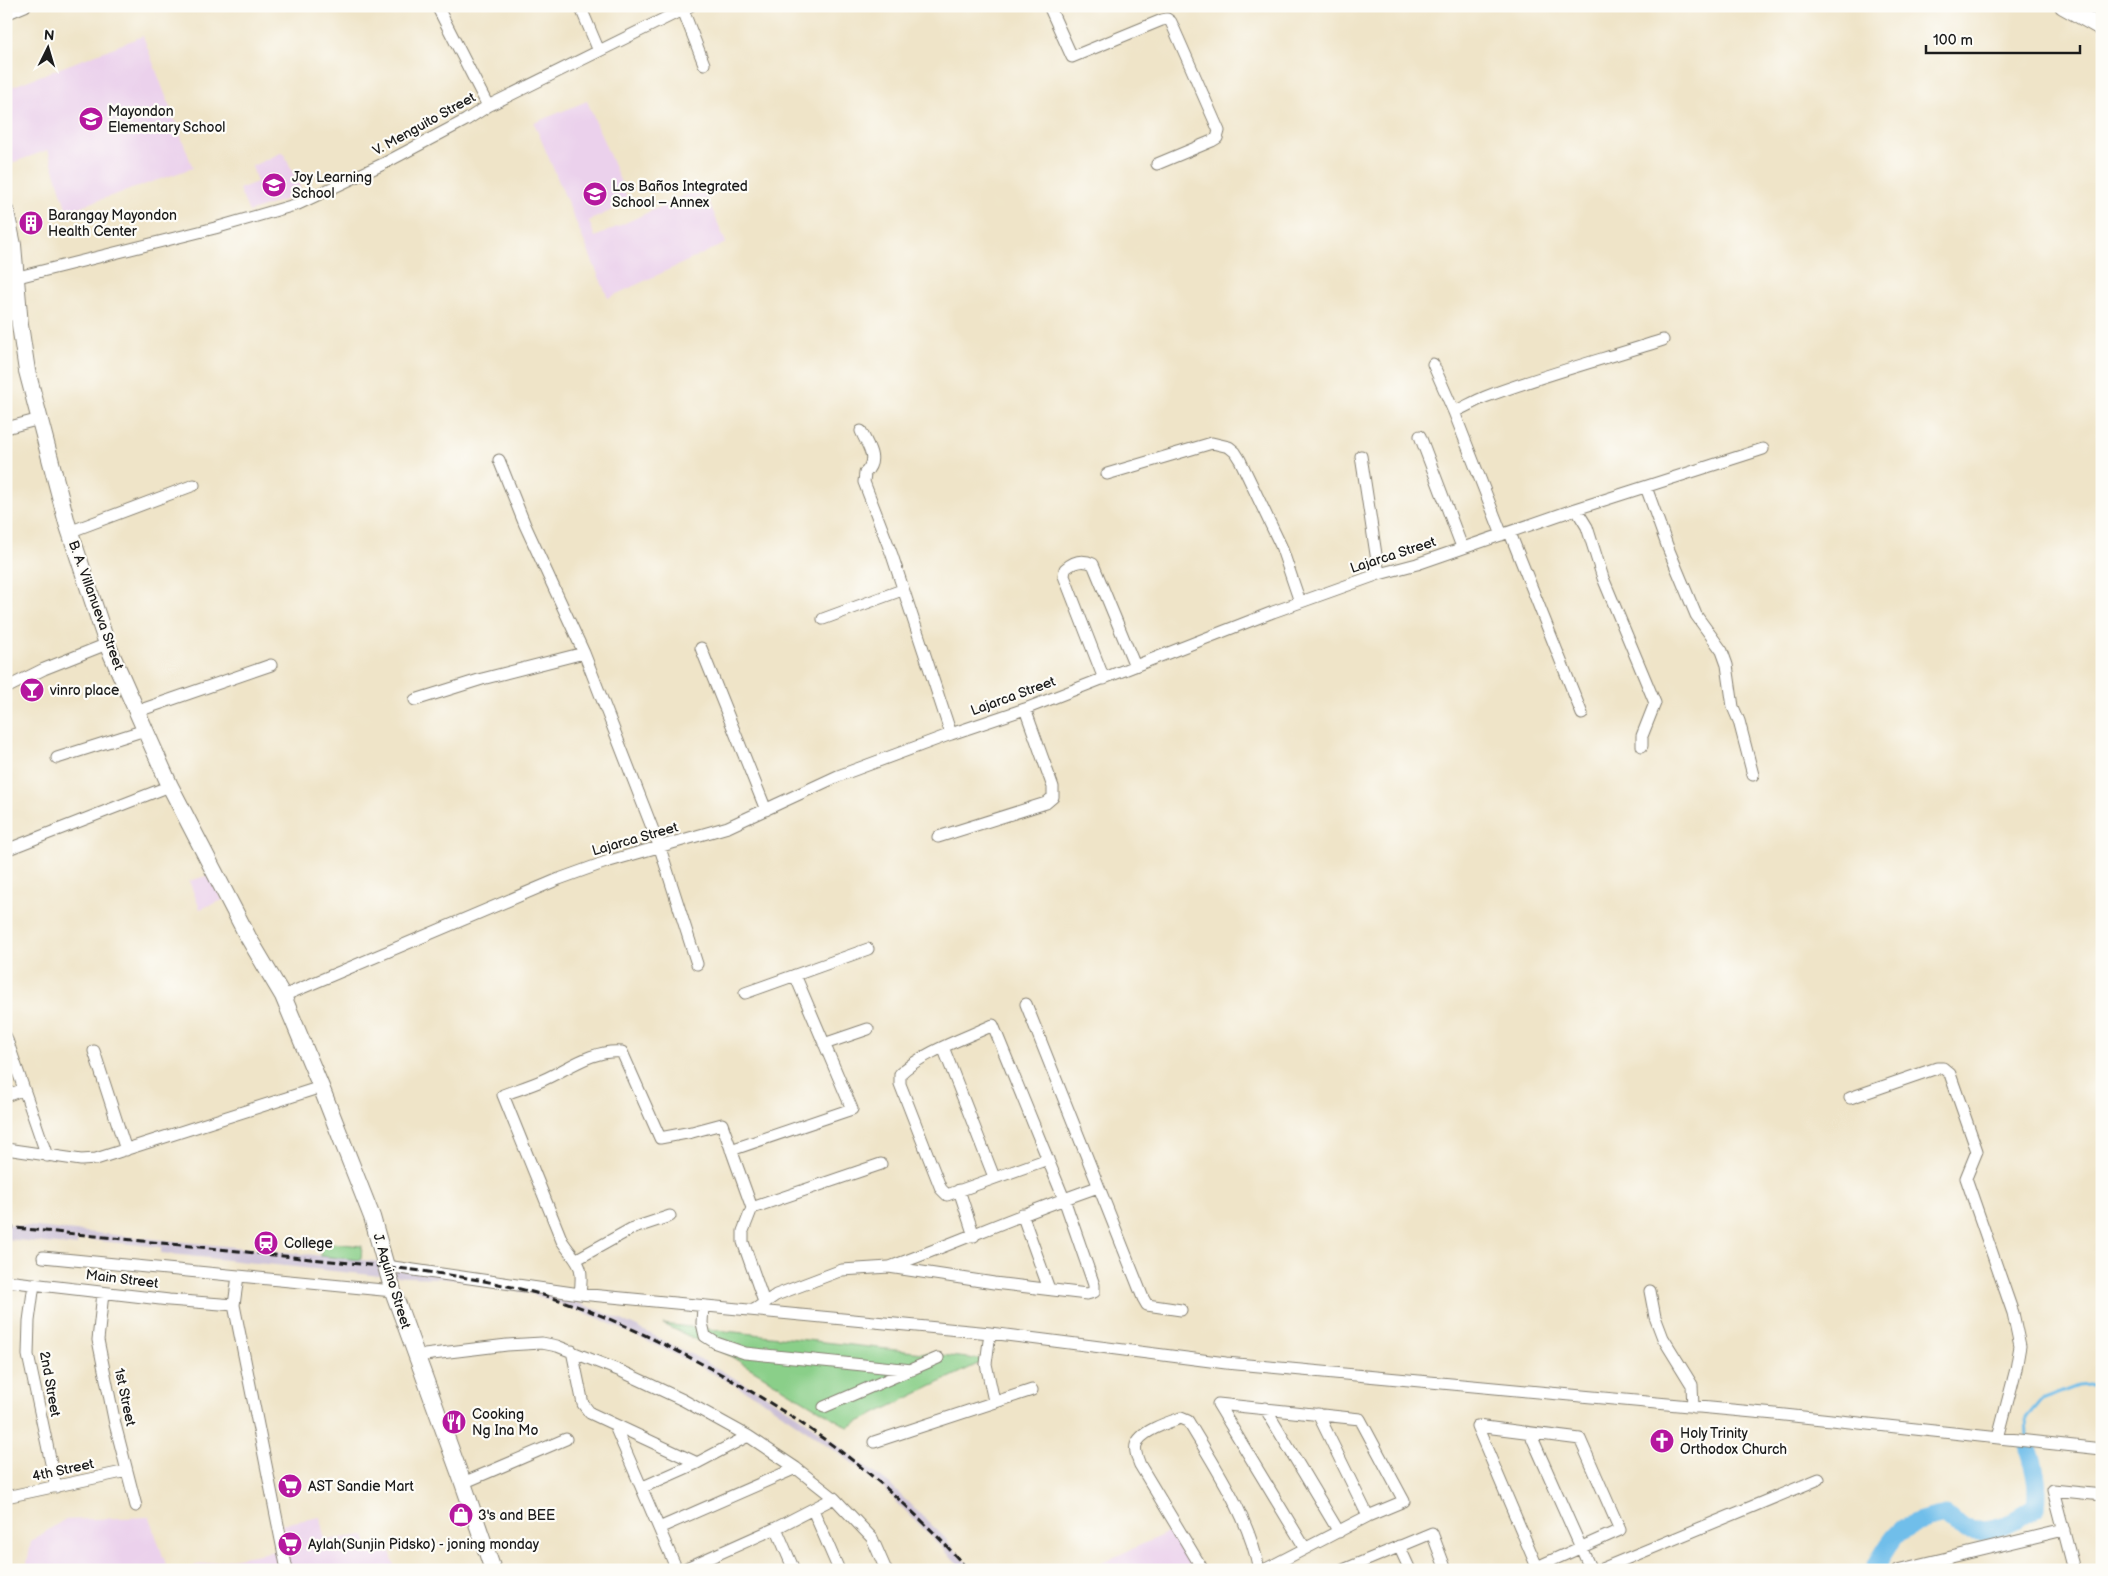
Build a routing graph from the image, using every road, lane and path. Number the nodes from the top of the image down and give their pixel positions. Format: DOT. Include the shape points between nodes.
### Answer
graph roads {
  1 [pos="25,6"];
  2 [pos="437,6"];
  3 [pos="580,6"];
  4 [pos="1049,6"];
  5 [pos="2063,6"];
  6 [pos="686,8"];
  7 [pos="6,14"];
  8 [pos="2102,28"];
  9 [pos="599,51"];
  10 [pos="704,64"];
  11 [pos="488,106"];
  12 [pos="1157,164"];
  13 [pos="6,212"];
  14 [pos="11,279"];
  15 [pos="13,314"];
  16 [pos="1663,340"];
  17 [pos="1433,364"];
  18 [pos="1454,412"];
  19 [pos="40,419"];
  20 [pos="6,428"];
  21 [pos="861,431"];
  22 [pos="1420,436"];
  23 [pos="1763,449"];
  24 [pos="1361,456"];
  25 [pos="499,460"];
  26 [pos="1107,474"];
  27 [pos="194,485"];
  28 [pos="1646,487"];
  29 [pos="1576,508"];
  30 [pos="69,532"];
  31 [pos="1506,534"];
  32 [pos="1462,547"];
  33 [pos="1379,574"];
  34 [pos="902,590"];
  35 [pos="1300,602"];
  36 [pos="823,619"];
  37 [pos="107,644"];
  38 [pos="701,648"];
  39 [pos="584,653"];
  40 [pos="271,665"];
  41 [pos="1135,666"];
  42 [pos="1104,678"];
  43 [pos="6,688"];
  44 [pos="415,700"];
  45 [pos="1025,709"];
  46 [pos="138,711"];
  47 [pos="1582,714"];
  48 [pos="146,730"];
  49 [pos="951,734"];
  50 [pos="1642,746"];
  51 [pos="57,758"];
  52 [pos="1752,775"];
  53 [pos="170,786"];
  54 [pos="766,810"];
  55 [pos="938,836"];
  56 [pos="660,848"];
  57 [pos="6,850"];
  58 [pos="868,949"];
  59 [pos="697,964"];
  60 [pos="795,975"];
  61 [pos="745,993"];
  62 [pos="282,996"];
  63 [pos="1026,1004"];
  64 [pos="868,1029"];
  65 [pos="6,1037"];
  66 [pos="824,1044"];
  67 [pos="943,1048"];
  68 [pos="94,1051"];
  69 [pos="321,1087"];
  70 [pos="24,1089"];
  71 [pos="6,1096"];
  72 [pos="1850,1098"];
  73 [pos="6,1149"];
  74 [pos="126,1150"];
  75 [pos="731,1150"];
  76 [pos="47,1156"];
  77 [pos="1048,1159"];
  78 [pos="881,1164"];
  79 [pos="994,1177"];
  80 [pos="1098,1188"];
  81 [pos="959,1190"];
  82 [pos="1064,1199"];
  83 [pos="752,1208"];
  84 [pos="1022,1214"];
  85 [pos="670,1216"];
  86 [pos="974,1236"];
  87 [pos="43,1258"];
  88 [pos="578,1259"];
  89 [pos="386,1266"];
  90 [pos="889,1268"];
  91 [pos="238,1276"];
  92 [pos="6,1281"];
  93 [pos="34,1284"];
  94 [pos="1049,1289"];
  95 [pos="393,1291"];
  96 [pos="1650,1291"];
  97 [pos="103,1293"];
  98 [pos="580,1294"];
  99 [pos="764,1302"];
  100 [pos="234,1306"];
  101 [pos="703,1306"];
  102 [pos="754,1310"];
  103 [pos="1181,1310"];
  104 [pos="990,1333"];
  105 [pos="572,1351"];
  106 [pos="416,1356"];
  107 [pos="938,1358"];
  108 [pos="912,1370"];
  109 [pos="1032,1390"];
  110 [pos="994,1402"];
  111 [pos="824,1407"];
  112 [pos="1265,1408"];
  113 [pos="1693,1408"];
  114 [pos="1318,1414"];
  115 [pos="614,1424"];
  116 [pos="1530,1434"];
  117 [pos="748,1436"];
  118 [pos="2000,1438"];
  119 [pos="566,1440"];
  120 [pos="874,1442"];
  121 [pos="2102,1448"];
  122 [pos="697,1463"];
  123 [pos="796,1468"];
  124 [pos="127,1472"];
  125 [pos="1819,1479"];
  126 [pos="463,1483"];
  127 [pos="56,1487"];
  128 [pos="643,1487"];
  129 [pos="2102,1495"];
  130 [pos="6,1497"];
  131 [pos="834,1498"];
  132 [pos="136,1506"];
  133 [pos="813,1510"];
  134 [pos="1368,1516"];
  135 [pos="659,1528"];
  136 [pos="776,1528"];
  137 [pos="2064,1530"];
  138 [pos="1339,1532"];
  139 [pos="1399,1546"];
  140 [pos="1305,1548"];
  141 [pos="1582,1549"];
  142 [pos="284,1569"];
  143 [pos="493,1570"];
  144 [pos="677,1570"];
  145 [pos="682,1570"];
  146 [pos="794,1570"];
  147 [pos="839,1570"];
  148 [pos="886,1570"];
  149 [pos="1203,1570"];
  150 [pos="1259,1570"];
  151 [pos="1264,1570"];
  152 [pos="1343,1570"];
  153 [pos="1410,1570"];
  154 [pos="1446,1570"];
  155 [pos="1590,1570"];
  156 [pos="1599,1570"];
  157 [pos="1897,1570"];
  158 [pos="2074,1570"];
  1 -- 7 [label="street"];
  2 -- 11 [label="street"];
  3 -- 9 [label="street"];
  4 -- 12 [label="street" via="1072,57 1162,20 1171,22 1219,131 1212,141"];
  5 -- 8 [label="street"];
  6 -- 9 [label="street, V. Menguito Street"];
  6 -- 10 [label="street"];
  9 -- 11 [label="street, V. Menguito Street"];
  11 -- 14 [label="street, V. Menguito Street" via="376,168 298,204"];
  13 -- 14 [label="street, B. A. Villanueva Street" via="13,245"];
  14 -- 15 [label="street, B. A. Villanueva Street"];
  15 -- 19 [label="street, B. A. Villanueva Street"];
  16 -- 18 [label="street" via="1547,375"];
  17 -- 18 [label="street"];
  18 -- 31 [label="street"];
  19 -- 20 [label="street"];
  19 -- 30 [label="street, B. A. Villanueva Street"];
  21 -- 34 [label="street" via="872,462 864,473 864,482"];
  22 -- 32 [label="street"];
  23 -- 28 [label="street, Lajarca Street"];
  24 -- 33 [label="street"];
  25 -- 39 [label="street"];
  26 -- 35 [label="street" via="1212,443 1232,449 1269,519"];
  27 -- 30 [label="street"];
  28 -- 29 [label="street, Lajarca Street"];
  28 -- 52 [label="street" via="1696,615 1722,651"];
  29 -- 31 [label="street, Lajarca Street"];
  29 -- 50 [label="street" via="1655,703 1642,736"];
  30 -- 37 [label="street, B. A. Villanueva Street"];
  31 -- 32 [label="street, Lajarca Street"];
  31 -- 47 [label="street"];
  32 -- 33 [label="street, Lajarca Street"];
  33 -- 35 [label="street, Lajarca Street"];
  34 -- 36 [label="street"];
  34 -- 49 [label="street"];
  35 -- 41 [label="street, Lajarca Street"];
  37 -- 43 [label="street"];
  37 -- 46 [label="street, B. A. Villanueva Street"];
  38 -- 54 [label="street"];
  39 -- 44 [label="street"];
  39 -- 56 [label="street"];
  40 -- 46 [label="street"];
  41 -- 42 [label="street, Lajarca Street"];
  41 -- 42 [label="street" via="1093,564 1086,560 1071,564 1065,569 1064,576"];
  42 -- 45 [label="street, Lajarca Street"];
  45 -- 49 [label="street, Lajarca Street"];
  45 -- 55 [label="street" via="1053,797 1046,804"];
  46 -- 48 [label="street, B. A. Villanueva Street"];
  48 -- 51 [label="street"];
  48 -- 53 [label="street, B. A. Villanueva Street"];
  49 -- 54 [label="street, Lajarca Street" via="838,776"];
  53 -- 57 [label="street"];
  53 -- 62 [label="street, B. A. Villanueva Street" via="223,891"];
  54 -- 56 [label="street, Lajarca Street" via="728,827"];
  56 -- 59 [label="street"];
  56 -- 62 [label="street, Lajarca Street" via="559,878"];
  58 -- 60 [label="street"];
  60 -- 61 [label="street"];
  60 -- 66 [label="street"];
  62 -- 69 [label="street, J. Aquino Street"];
  63 -- 80 [label="street"];
  64 -- 66 [label="street"];
  65 -- 70 [label="street"];
  66 -- 75 [label="street" via="852,1109"];
  67 -- 77 [label="street" via="993,1025"];
  67 -- 79 [label="street"];
  67 -- 81 [label="street" via="906,1067 900,1074 900,1084 941,1189 947,1195"];
  68 -- 74 [label="street"];
  69 -- 74 [label="street"];
  69 -- 89 [label="street, J. Aquino Street" via="372,1217"];
  70 -- 71 [label="street"];
  70 -- 76 [label="street"];
  72 -- 118 [label="street" via="1937,1068 1943,1068 1950,1074 1977,1151 1966,1178 2013,1313 2020,1346"];
  73 -- 76 [label="street"];
  74 -- 76 [label="street" via="96,1159"];
  75 -- 83 [label="street"];
  75 -- 88 [label="street" via="722,1124 660,1138 622,1052 609,1051 503,1096 562,1241"];
  77 -- 79 [label="street"];
  77 -- 82 [label="street"];
  78 -- 83 [label="street"];
  79 -- 81 [label="street"];
  80 -- 82 [label="street"];
  80 -- 103 [label="street" via="1147,1305"];
  81 -- 86 [label="street"];
  82 -- 84 [label="street"];
  82 -- 94 [label="street" via="1094,1292"];
  83 -- 99 [label="street" via="743,1231 743,1242"];
  84 -- 86 [label="street"];
  84 -- 94 [label="street"];
  85 -- 88 [label="street" via="631,1229"];
  86 -- 90 [label="street"];
  87 -- 91 [label="street"];
  88 -- 98 [label="street" via="582,1274"];
  89 -- 95 [label="street, J. Aquino Street"];
  89 -- 98 [label="street"];
  90 -- 94 [label="street"];
  90 -- 99 [label="street" via="842,1270"];
  91 -- 95 [label="street"];
  91 -- 100 [label="street"];
  92 -- 93 [label="street, Main Street"];
  93 -- 97 [label="street, Main Street"];
  93 -- 127 [label="street, 2nd Street" via="28,1354"];
  95 -- 106 [label="street, J. Aquino Street"];
  96 -- 113 [label="street" via="1655,1318 1692,1385"];
  97 -- 100 [label="street, Main Street"];
  97 -- 124 [label="street, 1st Street" via="98,1340"];
  98 -- 101 [label="street"];
  99 -- 102 [label="street"];
  100 -- 142 [label="street"];
  101 -- 102 [label="street"];
  101 -- 108 [label="street" via="705,1336 745,1353"];
  102 -- 104 [label="street"];
  104 -- 110 [label="street" via="986,1364"];
  104 -- 113 [label="street" via="1226,1363"];
  105 -- 106 [label="street" via="542,1343"];
  105 -- 115 [label="street" via="583,1404 590,1413"];
  105 -- 117 [label="street" via="683,1400"];
  106 -- 126 [label="street, J. Aquino Street"];
  107 -- 108 [label="street"];
  108 -- 111 [label="street"];
  109 -- 110 [label="street"];
  110 -- 120 [label="street"];
  112 -- 114 [label="street"];
  112 -- 138 [label="street"];
  112 -- 140 [label="street" via="1218,1404"];
  113 -- 118 [label="street"];
  114 -- 134 [label="street"];
  114 -- 134 [label="street" via="1360,1419 1404,1501"];
  115 -- 122 [label="street"];
  115 -- 128 [label="street"];
  116 -- 141 [label="street"];
  116 -- 141 [label="street" via="1580,1439 1620,1530"];
  116 -- 141 [label="street" via="1477,1426 1537,1567"];
  117 -- 122 [label="street"];
  117 -- 123 [label="street"];
  118 -- 121 [label="street"];
  119 -- 126 [label="street"];
  122 -- 128 [label="street"];
  123 -- 131 [label="street"];
  123 -- 135 [label="street"];
  124 -- 127 [label="street, 4th Street"];
  124 -- 132 [label="street, 1st Street"];
  125 -- 156 [label="street"];
  126 -- 143 [label="street, J. Aquino Street"];
  127 -- 130 [label="street, 4th Street"];
  128 -- 135 [label="street"];
  129 -- 137 [label="street" via="2054,1490"];
  131 -- 133 [label="street"];
  131 -- 148 [label="street" via="872,1538"];
  133 -- 136 [label="street"];
  133 -- 147 [label="street"];
  134 -- 138 [label="street"];
  135 -- 144 [label="street"];
  136 -- 145 [label="street"];
  136 -- 146 [label="street"];
  137 -- 157 [label="street"];
  137 -- 158 [label="street"];
  138 -- 140 [label="street"];
  139 -- 152 [label="street"];
  139 -- 153 [label="street"];
  139 -- 154 [label="street" via="1432,1533"];
  140 -- 151 [label="street"];
  141 -- 155 [label="street"];
  149 -- 150 [label="street" via="1136,1455 1136,1445 1142,1436 1181,1418 1188,1421 1230,1495 1251,1537"];
}
